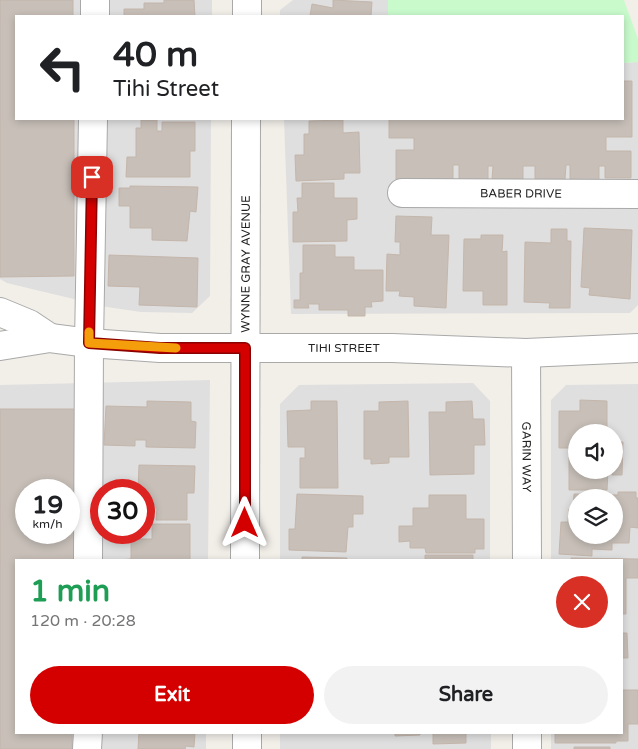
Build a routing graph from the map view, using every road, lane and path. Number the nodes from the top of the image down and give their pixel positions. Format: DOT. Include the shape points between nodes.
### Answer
graph roads {
  1 [pos="95,0"];
  2 [pos="248,0"];
  3 [pos="95,15"];
  4 [pos="247,15"];
  5 [pos="93,120"];
  6 [pos="246,120"];
  7 [pos="402,194"];
  8 [pos="638,194"];
  9 [pos="0,312"];
  10 [pos="50,338"];
  11 [pos="89,343"];
  12 [pos="0,346"];
  13 [pos="245,348"];
  14 [pos="638,348"];
  15 [pos="526,353"];
  16 [pos="88,559"];
  17 [pos="245,559"];
  18 [pos="527,559"];
  19 [pos="88,734"];
  20 [pos="247,734"];
  21 [pos="527,734"];
  22 [pos="88,749"];
  23 [pos="247,749"];
  24 [pos="527,749"];
  1 -- 3 [label="street"];
  2 -- 4 [label="street"];
  5 -- 11 [label="street"];
  6 -- 13 [label="street, WYNNE GRAY AVENUE"];
  7 -- 8 [label="street, BABER DRIVE"];
  9 -- 10 [label="street, TIHI STREET" via="30,324"];
  10 -- 11 [label="street, TIHI STREET"];
  10 -- 12 [label="street, TIHI STREET"];
  11 -- 13 [label="street, TIHI STREET" via="160,348"];
  11 -- 16 [label="street"];
  13 -- 15 [label="street, TIHI STREET" via="392,348"];
  13 -- 17 [label="street, WYNNE GRAY AVENUE"];
  14 -- 15 [label="street, TIHI STREET"];
  15 -- 18 [label="street, GARIN WAY"];
  19 -- 22 [label="street"];
  20 -- 23 [label="street"];
  21 -- 24 [label="street"];
}
